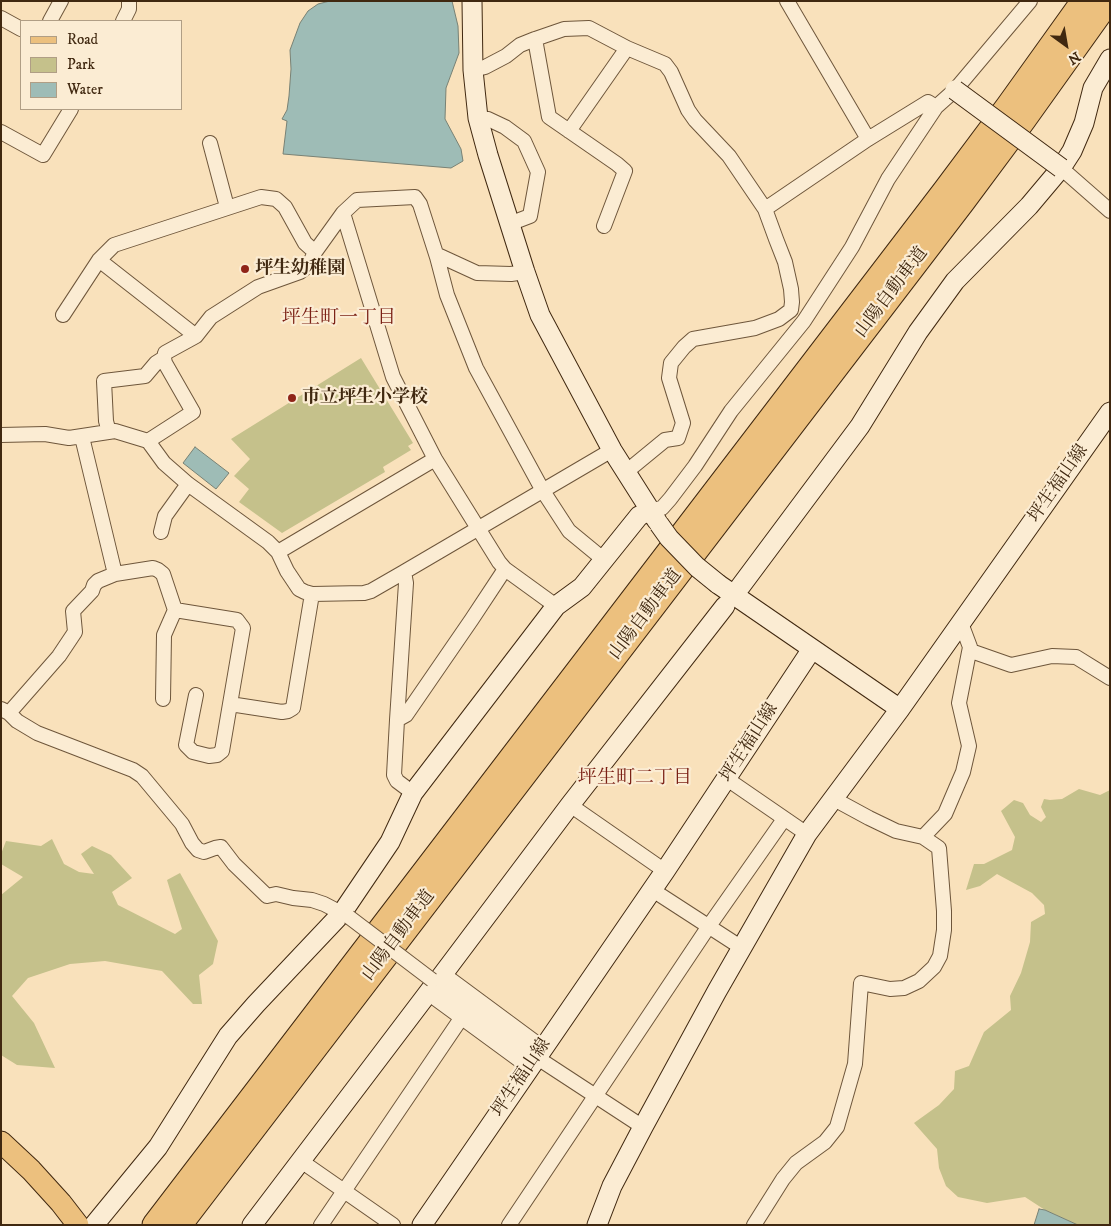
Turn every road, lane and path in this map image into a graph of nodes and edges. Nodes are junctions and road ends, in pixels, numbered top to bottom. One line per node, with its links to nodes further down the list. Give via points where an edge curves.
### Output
1 (61, 1): 9 (street)
2 (129, 1): 10 (street, via 130,10)
3 (472, 1): 15 (street)
4 (787, 1): 22 (street)
5 (1030, 1): 16 (street)
6 (1084, 1): 95 (highway, 山陽自動車道, via 946,190)
7 (1108, 1): 96 (highway, 山陽自動車道, via 956,210)
8 (1, 18): 11 (street)
9 (51, 20)
10 (124, 20)
11 (20, 28)
12 (535, 38): 13 (street, via 564,29 589,28); 15 (street, via 492,64); 20 (street, via 549,117)
13 (627, 48): 20 (street); 26 (street, via 665,64 688,110 729,156)
14 (1110, 59): 24 (street, via 1094,88 1072,151)
15 (473, 70): 19 (street)
16 (955, 90): 17 (street); 24 (street, bridge)
17 (936, 107): 22 (street, via 928,102); 37 (street, via 888,179 852,246)
18 (70, 110): 21 (street, via 43,155)
19 (478, 118): 29 (street); 29 (street, via 488,119 524,141 538,172 530,216)
20 (569, 131): 30 (street, via 625,171)
21 (1, 132)
22 (868, 139): 26 (street)
23 (210, 143): 25 (street)
24 (1061, 168): 27 (street); 58 (street, via 1029,206 955,281 918,332 860,426)
25 (227, 207): 31 (street, via 261,197 276,199 285,207 305,243); 33 (street, via 114,245)
26 (765, 209): 35 (street, via 785,262 791,289)
27 (1110, 210)
28 (343, 213): 31 (street); 32 (street, via 357,200 415,197); 46 (street, via 393,377)
29 (509, 224): 34 (street)
30 (604, 226)
31 (315, 252): 38 (street, via 309,266 258,287 211,317)
32 (437, 257): 34 (street, via 477,273); 49 (street, via 447,295 476,368)
33 (99, 260): 36 (street); 38 (street)
34 (525, 272): 45 (street, via 540,315)
35 (790, 310): 37 (street); 47 (street, via 779,319 755,328 693,339 684,347 671,363 669,378 683,423 678,438 665,440)
36 (63, 315)
37 (804, 321): 50 (street, via 731,411 695,466)
38 (196, 336): 39 (street, via 166,353)
39 (164, 358): 41 (street, via 145,376 104,381); 44 (street, via 193,412)
40 (1110, 412): 63 (street, 坪生福山線)
41 (109, 432): 43 (street); 44 (street)
42 (1, 435): 43 (street)
43 (82, 437): 57 (street)
44 (148, 441): 48 (street, via 164,463)
45 (612, 450): 47 (street); 49 (street)
46 (435, 459): 51 (street); 53 (street)
47 (626, 472): 50 (street)
48 (188, 484): 52 (street, via 165,516); 53 (street)
49 (543, 491): 51 (street); 54 (street, via 569,531)
50 (655, 517): 54 (street, via 639,516); 65 (street, bridge, via 669,538 697,567)
51 (478, 530): 55 (street); 56 (street)
52 (161, 532)
53 (278, 552): 59 (street, via 299,589)
54 (603, 559): 60 (street, via 582,587)
55 (505, 569): 60 (street); 72 (street, via 406,715)
56 (404, 572): 59 (street, via 370,592); 72 (street, via 406,583)
57 (115, 574): 62 (street, via 158,570 163,574); 71 (street, via 98,581 73,611 75,632 59,656)
58 (740, 588)
59 (312, 594): 69 (street, via 293,708 282,712)
60 (556, 606): 74 (street)
61 (726, 606): 76 (street)
62 (175, 610): 68 (street, via 164,635); 69 (street, via 237,620 243,628)
63 (962, 623): 64 (street); 70 (street, 坪生福山線)
64 (970, 647): 66 (street, via 971,651 1011,665 1052,656 1076,657); 79 (street, via 959,703 969,746 945,814)
65 (812, 649): 70 (street); 73 (street, 坪生福山線)
66 (1110, 678)
67 (196, 695): 69 (street, via 186,744 193,752 209,756 222,751)
68 (163, 699)
69 (230, 704)
70 (900, 709): 75 (street, 坪生福山線)
71 (5, 711): 82 (street, via 37,733 142,776 176,816 198,850 204,852 221,847 267,896 276,894 312,900)
72 (397, 720): 74 (street, via 394,775 397,782)
73 (727, 779): 77 (street); 80 (street, 坪生福山線)
74 (413, 793): 82 (street, via 390,842)
75 (834, 799): 78 (street, 坪生福山線); 79 (street, via 896,831)
76 (570, 805): 80 (street); 85 (street)
77 (784, 819): 78 (street); 83 (street)
78 (808, 834): 84 (street, 坪生福山線)
79 (924, 837): 103 (street, via 939,848 944,911 940,956 919,981 904,988 861,983 856,1064 837,1127 825,1142 796,1163 782,1179)
80 (665, 870): 81 (street, 坪生福山線)
81 (652, 889): 83 (street); 87 (street, 坪生福山線)
82 (346, 915): 85 (street, bridge); 94 (street, via 228,1036 158,1147)
83 (709, 926): 84 (street); 88 (street)
84 (742, 948): 89 (street, 坪生福山線)
85 (435, 983): 86 (street); 87 (street); 91 (street)
86 (462, 1017): 87 (street); 92 (street)
87 (536, 1057): 88 (street); 100 (street, 坪生福山線)
88 (595, 1096): 89 (street); 101 (street)
89 (643, 1127): 102 (street, 坪生福山線, via 612,1186)
90 (1, 1142): 93 (main road, via 31,1170)
91 (301, 1161): 92 (street); 97 (street)
92 (344, 1191): 98 (street); 99 (street)
93 (78, 1225)
94 (94, 1225)
95 (155, 1225)
96 (179, 1225)
97 (252, 1225)
98 (321, 1225)
99 (393, 1225)
100 (422, 1225)
101 (509, 1225)
102 (597, 1225)
103 (754, 1225)

